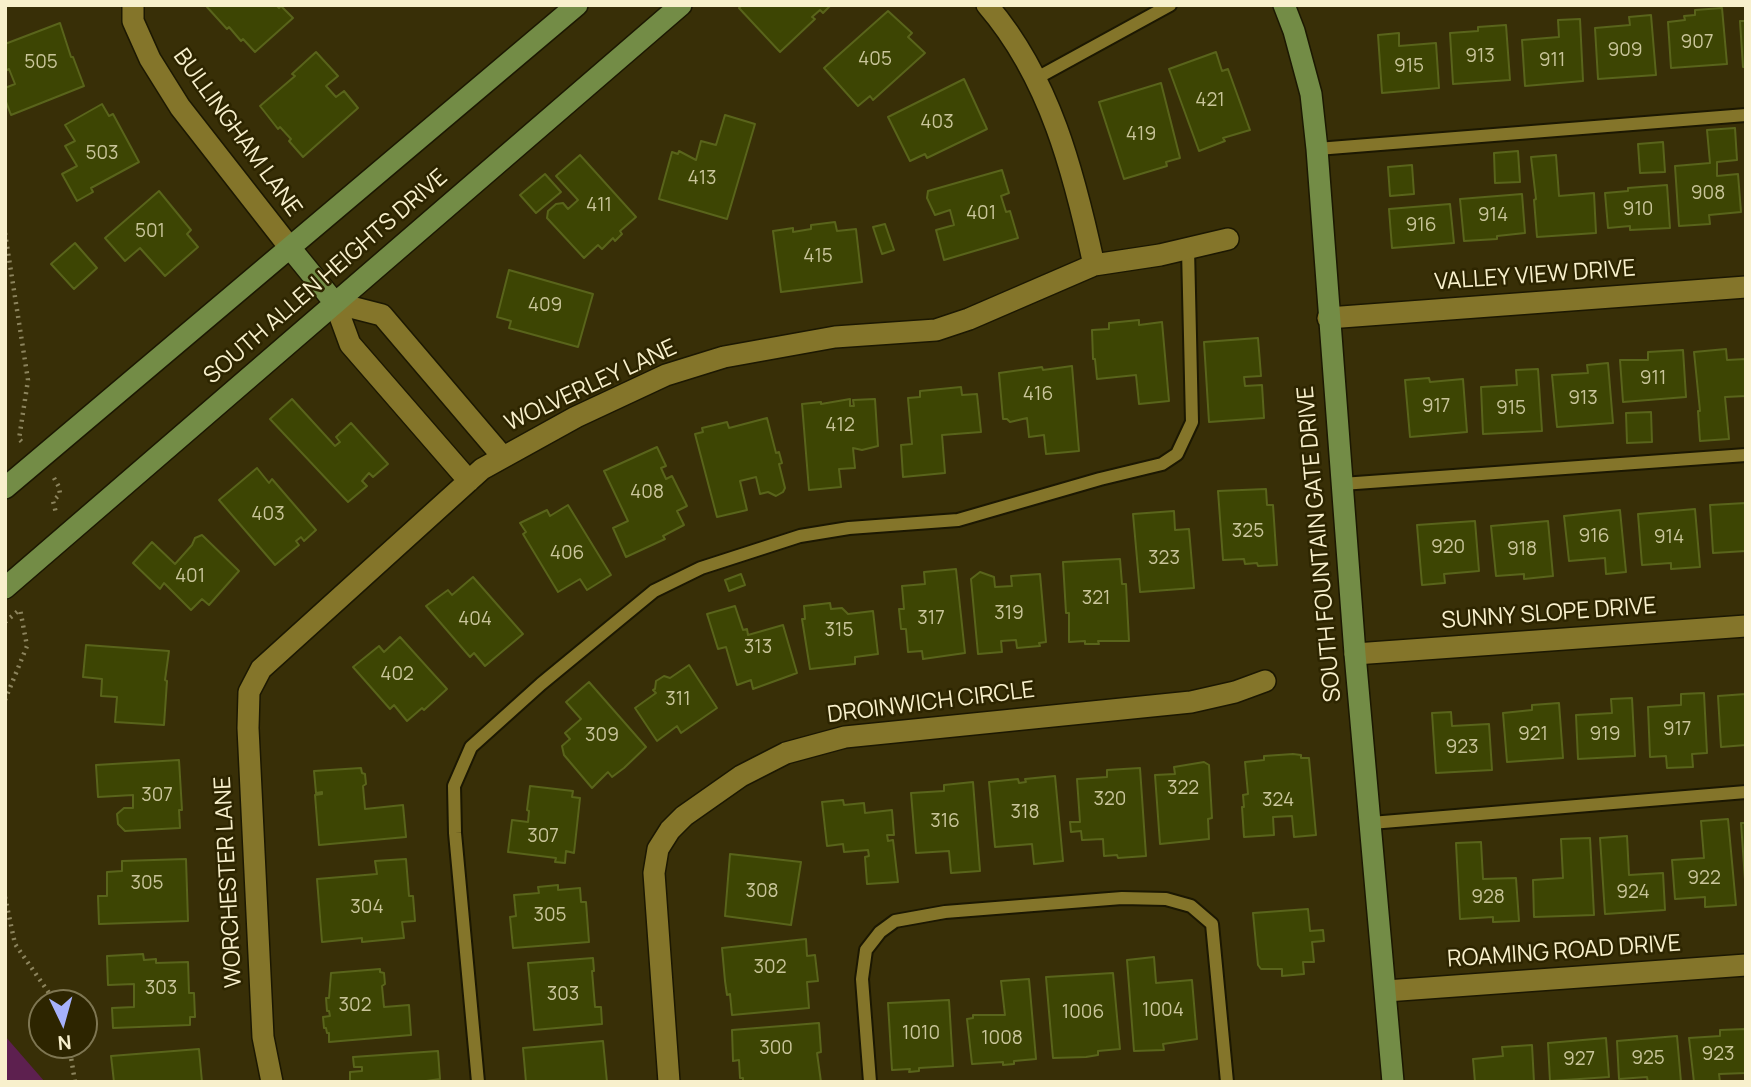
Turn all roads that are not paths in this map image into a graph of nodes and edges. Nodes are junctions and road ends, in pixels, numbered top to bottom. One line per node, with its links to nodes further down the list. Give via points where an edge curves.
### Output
1 (133, 5): 12 (street, BULLINGHAM LANE, via 133,21 150,59 180,107)
2 (577, 5): 12 (main road, SOUTH ALLEN HEIGHTS DRIVE)
3 (681, 5): 15 (main road, SOUTH ALLEN HEIGHTS DRIVE)
4 (987, 5): 7 (street)
5 (1170, 5): 7 (lane)
6 (1284, 5): 9 (main road, SOUTH FOUNTAIN GATE DRIVE, via 1311,94)
7 (1035, 79): 13 (street, via 1050,107 1079,194)
8 (1746, 115): 9 (lane)
9 (1317, 149): 16 (main road, SOUTH FOUNTAIN GATE DRIVE)
10 (1228, 239): 11 (street, WOLVERLEY LANE)
11 (1188, 248): 13 (street, WOLVERLEY LANE); 32 (lane, via 1192,422 1177,454 1162,464 958,520 800,536 701,568 654,591 471,747 454,786)
12 (291, 249): 15 (main road); 21 (main road, SOUTH ALLEN HEIGHTS DRIVE)
13 (1094, 265): 18 (street, WOLVERLEY LANE, via 936,330 835,337 724,357 666,375)
14 (1746, 287): 16 (street, VALLEY VIEW DRIVE)
15 (335, 303): 18 (street, via 382,315); 19 (street, via 350,344); 22 (main road, SOUTH ALLEN HEIGHTS DRIVE)
16 (1328, 318): 20 (main road, SOUTH FOUNTAIN GATE DRIVE)
17 (1746, 455): 20 (lane)
18 (503, 457): 19 (street, WOLVERLEY LANE)
19 (469, 481): 25 (street, WOLVERLEY LANE, via 261,669)
20 (1342, 484): 24 (main road, SOUTH FOUNTAIN GATE DRIVE)
21 (5, 488)
22 (5, 588)
23 (1746, 626): 24 (street, SUNNY SLOPE DRIVE)
24 (1355, 654): 28 (main road, SOUTH FOUNTAIN GATE DRIVE)
25 (255, 680): 31 (street, WORCHESTER LANE, via 249,692 248,741 263,1037)
26 (1265, 681): 33 (street, DROINWICH CIRCLE, via 1191,702 845,737 786,753 741,776 684,816 658,849 654,873)
27 (1746, 792): 28 (lane)
28 (1371, 822): 30 (main road, SOUTH FOUNTAIN GATE DRIVE)
29 (1746, 965): 30 (street, ROAMING ROAD DRIVE)
30 (1386, 991): 36 (main road, SOUTH FOUNTAIN GATE DRIVE)
31 (272, 1082)
32 (478, 1082)
33 (669, 1082)
34 (870, 1082): 35 (lane, via 862,979 866,950 895,921 945,912 1122,898 1166,899 1191,906 1212,924)
35 (1227, 1082)
36 (1393, 1082)

